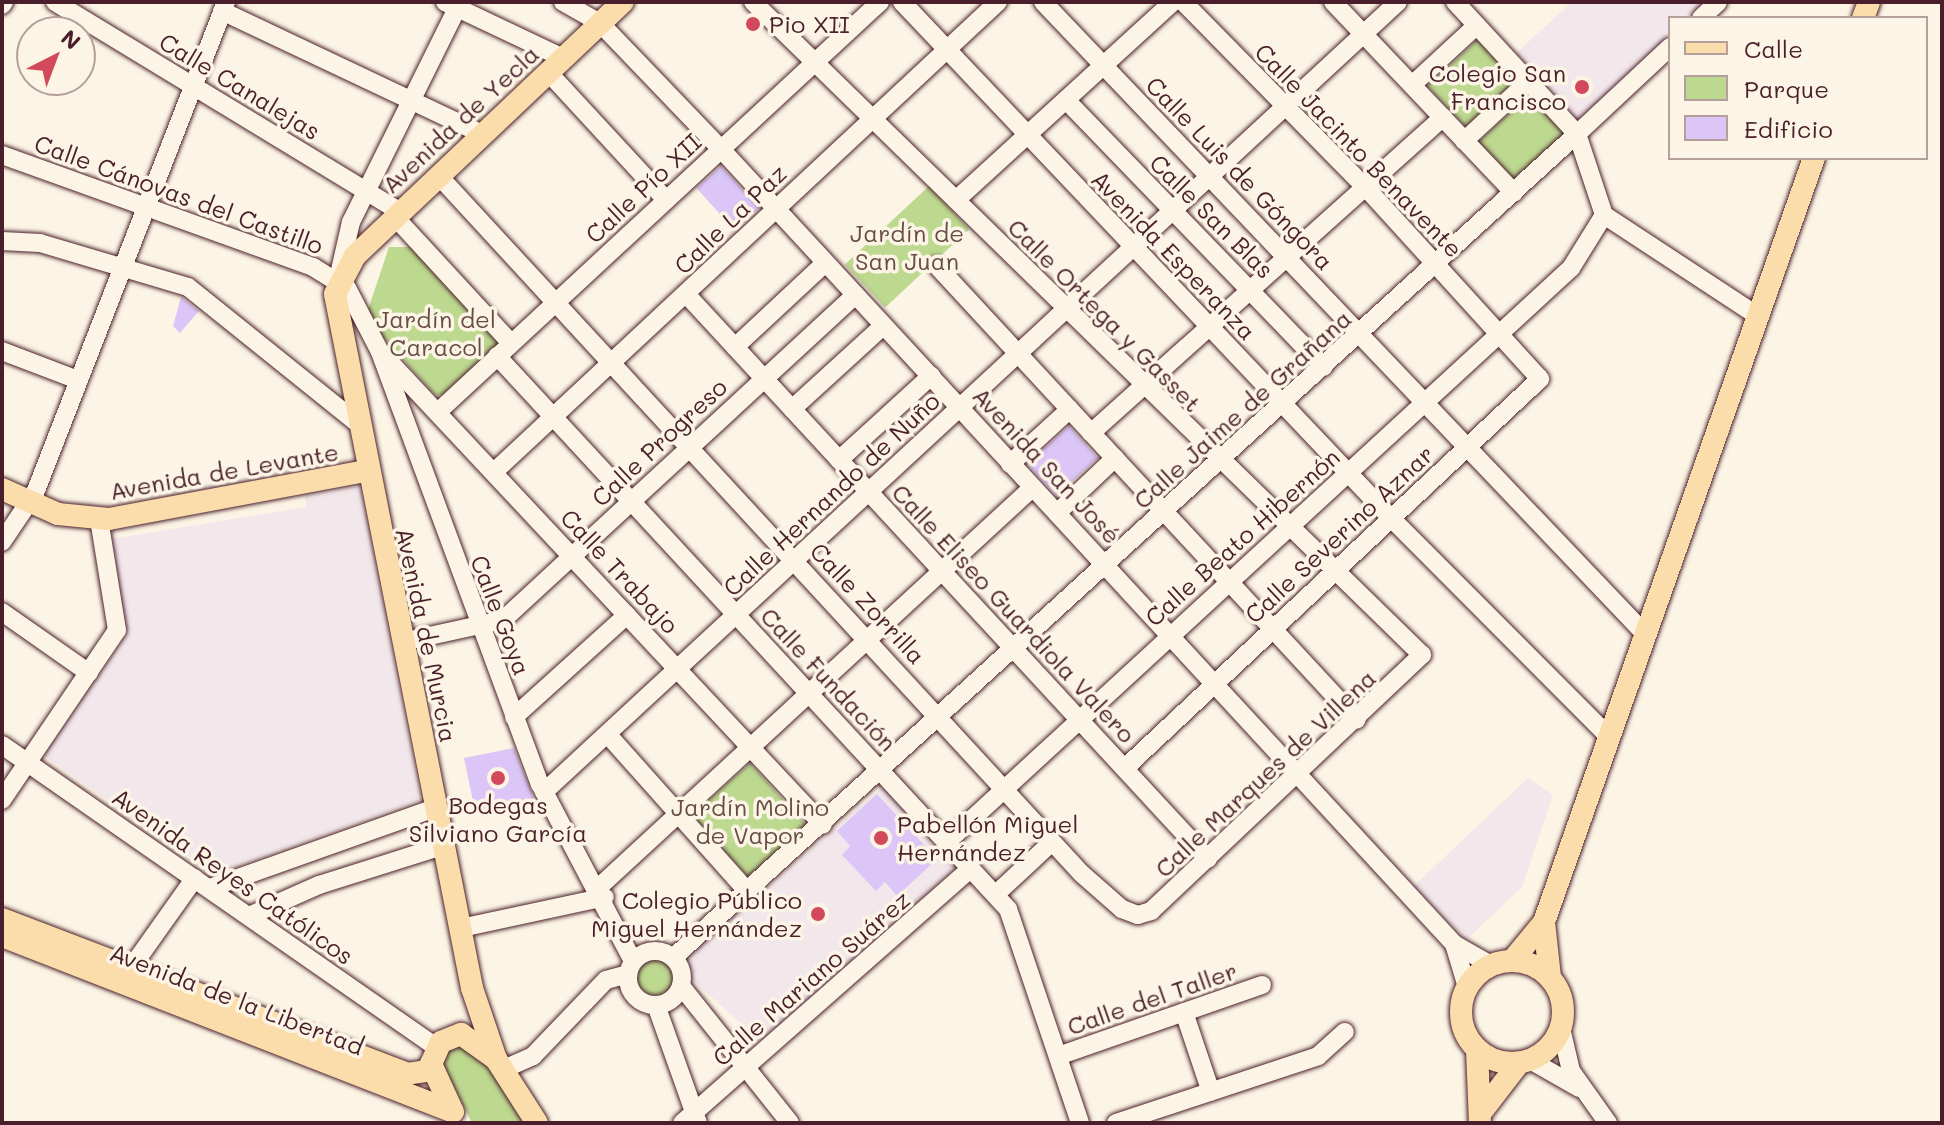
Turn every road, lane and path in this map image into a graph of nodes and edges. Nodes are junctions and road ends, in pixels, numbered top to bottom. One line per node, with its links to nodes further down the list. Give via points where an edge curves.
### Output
1 (55, 2): 28 (street, Calle Canalejas)
2 (563, 2): 18 (street, Avenida San José)
3 (623, 2): 18 (main road, Avenida de Yecla)
4 (753, 2): 23 (street, Calle Ortega y Gasset)
5 (880, 2): 23 (street, Calle Pío XII)
6 (902, 2): 21 (street, Avenida Esperanza)
7 (998, 2): 21 (street, Calle La Paz)
8 (1043, 2): 25 (street, Calle Luis de Góngora)
9 (1173, 2): 25 (street)
10 (1183, 2): 31 (street, Calle Jacinto Benavente)
11 (1333, 2): 20 (street)
12 (1398, 2): 20 (street, Calle Hernando de Nuño)
13 (1455, 2): 19 (street)
14 (1718, 2): 17 (street)
15 (454, 4): 24 (street); 29 (street)
16 (224, 7): 28 (street); 29 (street)
17 (1703, 16)
18 (600, 23): 24 (main road, Avenida de Yecla); 38 (street, Avenida San José)
19 (1477, 25): 26 (street); 27 (street)
20 (1363, 34): 27 (street); 31 (street, Calle Hernando de Nuño)
21 (948, 48): 33 (street, Calle La Paz); 35 (street, Avenida Esperanza)
22 (1668, 49): 36 (street, Calle Jaime de Grañana)
23 (814, 64): 33 (street, Calle Ortega y Gasset); 38 (street, Calle Pío XII)
24 (555, 65): 34 (main road, Avenida de Yecla); 46 (street)
25 (1103, 66): 30 (street); 42 (street, Calle Luis de Góngora)
26 (1530, 80): 36 (street); 37 (street)
27 (1412, 85): 32 (street)
28 (193, 86): 44 (street, Calle Canalejas); 48 (street)
29 (412, 99): 34 (street); 44 (street)
30 (1066, 100): 35 (street); 50 (street, Calle San Blas)
31 (1283, 109): 42 (street, Calle Hernando de Nuño); 43 (street, Calle Jacinto Benavente)
32 (1443, 117): 37 (street); 43 (street)
33 (873, 118): 47 (street, Calle Ortega y Gasset); 49 (street, Calle La Paz)
34 (492, 131): 41 (main road, Avenida de Yecla)
35 (1028, 134): 47 (street); 54 (street, Avenida Esperanza)
36 (1577, 134): 45 (street, Calle Jaime de Grañana); 52 (street)
37 (1464, 141): 45 (street)
38 (721, 149): 46 (street, Calle Pío XII); 49 (street, Avenida San José)
39 (2, 155): 48 (street, Calle Cánovas del Castillo)
40 (1813, 160): 66 (main road)
41 (438, 175): 51 (main road, Avenida de Yecla); 64 (street, Calle Zorrilla)
42 (1209, 178): 50 (street, Calle Hernando de Nuño); 55 (street, Calle Luis de Góngora)
43 (1365, 187): 55 (street); 57 (street, Calle Jacinto Benavente)
44 (366, 190): 51 (street, Calle Canalejas); 60 (street, via 342,244)
45 (1514, 193): 57 (street, Calle Jaime de Grañana)
46 (666, 200): 64 (street, Calle Pío XII)
47 (956, 200): 65 (street, Calle Ortega y Gasset)
48 (146, 208): 59 (street); 60 (street, Calle Cánovas del Castillo)
49 (777, 208): 56 (street, Avenida San José); 62 (street, Calle La Paz)
50 (1172, 212): 54 (street, Calle Hernando de Nuño); 61 (street, Calle San Blas)
51 (397, 215): 60 (main road, Avenida de Yecla); 71 (street, Calle Canalejas)
52 (1604, 215): 66 (street); 69 (street, Calle Beato Hibernón, via 1571,268)
53 (3, 242): 59 (street, via 40,243)
54 (1132, 249): 65 (street, Calle Hernando de Nuño); 68 (street, Avenida Esperanza)
55 (1287, 256): 61 (street); 70 (street, Calle Luis de Góngora)
56 (825, 263): 63 (street, Avenida San José); 72 (street)
57 (1437, 263): 69 (street, Calle Jacinto Benavente); 70 (street, Calle Jaime de Grañana)
58 (937, 266): 75 (street)
59 (122, 269): 81 (street); 90 (street, via 188,287)
60 (338, 279): 74 (street, Calle Goya, via 358,303); 90 (main road, Avenida de Murcia, via 335,315)
61 (1251, 289): 68 (street); 78 (street, Calle San Blas)
62 (686, 294): 72 (street, Calle Eliseo Guardiola Valero); 77 (street, Calle La Paz)
63 (855, 295): 67 (street, Avenida San José); 80 (street, Calle Progreso)
64 (555, 301): 71 (street, Calle Pío XII); 77 (street, Calle Zorrilla)
65 (1066, 311): 75 (street, Calle Hernando de Nuño); 82 (street, Calle Ortega y Gasset)
66 (1758, 316): 124 (main road)
67 (883, 326): 79 (street, Avenida San José); 86 (street)
68 (1209, 327): 82 (street); 84 (street, Avenida Esperanza)
69 (1500, 332): 83 (street, Calle Beato Hibernón); 93 (street, Calle Severino Aznar, via 1540,379)
70 (1361, 333): 78 (street, Calle Jaime de Grañana); 83 (street, Calle Luis de Góngora)
71 (511, 343): 76 (street, Calle Pío XII)
72 (735, 347): 80 (street, Calle Eliseo Guardiola Valero)
73 (2, 351): 81 (street)
74 (380, 352): 88 (street, Calle Trabajo); 121 (street, Calle Goya)
75 (1019, 354): 85 (street, Calle Hernando de Nuño); 87 (street)
76 (497, 356): 88 (street, Calle Pío XII); 89 (street, Calle Fundación)
77 (612, 362): 89 (street, Calle La Paz); 92 (street, Calle Zorrilla)
78 (1324, 367): 84 (street, Calle Jaime de Grañana)
79 (931, 376): 85 (street, Avenida San José); 95 (street)
80 (762, 378): 86 (street, Calle Eliseo Guardiola Valero); 92 (street, Calle Progreso)
81 (78, 380): 105 (street)
82 (1143, 386): 91 (street); 96 (street, Calle Ortega y Gasset)
83 (1424, 401): 93 (street, Calle Luis de Góngora); 100 (street, Calle Beato Hibernón)
84 (1283, 403): 96 (street, Calle Jaime de Grañana); 100 (street, Avenida Esperanza)
85 (959, 407): 97 (street, Avenida San José); 103 (street, Calle Hernando de Nuño)
86 (792, 409): 95 (street, Calle Eliseo Guardiola Valero)
87 (1070, 409): 91 (street); 97 (street)
88 (440, 410): 99 (street, Calle Trabajo)
89 (553, 417): 99 (street, Calle La Paz); 104 (street, Calle Fundación)
90 (356, 422): 98 (main road, Avenida de Murcia)
91 (1091, 433): 94 (street)
92 (690, 447): 104 (street, Calle Progreso); 113 (street, Calle Zorrilla)
93 (1467, 448): 108 (street, Calle Severino Aznar); 124 (street, Calle Luis de Góngora)
94 (1115, 458): 106 (street); 107 (street)
95 (839, 460): 103 (street, Calle Eliseo Guardiola Valero)
96 (1220, 462): 106 (street, Calle Jaime de Grañana); 110 (street, Calle Ortega y Gasset)
97 (1010, 464): 101 (street, Avenida San José)
98 (366, 471): 109 (main road, Avenida de Levante); 126 (main road, Avenida de Murcia)
99 (495, 471): 112 (street, Calle Trabajo)
100 (1348, 472): 108 (street, Avenida Esperanza); 110 (street, Calle Beato Hibernón)
101 (1032, 488): 107 (street, Avenida San José); 115 (street)
102 (2, 489): 105 (main road, Avenida de Levante)
103 (868, 491): 113 (street, Calle Hernando de Nuño); 115 (street, Calle Eliseo Guardiola Valero)
104 (632, 501): 112 (street, Calle Progreso); 120 (street, Calle Fundación)
105 (29, 504): 109 (main road, Avenida de Levante); 111 (street)
106 (1165, 512): 114 (street, Calle Jaime de Grañana); 117 (street)
107 (1057, 513): 114 (street, Avenida San José)
108 (1391, 518): 116 (street, Calle Severino Aznar); 138 (street, Avenida Esperanza)
109 (99, 519): 130 (street, via 117,630)
110 (1289, 526): 116 (street, Calle Ortega y Gasset); 117 (street, Calle Beato Hibernón)
111 (2, 542)
112 (573, 556): 119 (street, Calle Trabajo); 121 (street, Calle Progreso, via 503,620)
113 (795, 560): 120 (street, Calle Hernando de Nuño); 125 (street, Calle Zorrilla)
114 (1107, 565): 123 (street, Avenida San José); 127 (street, Calle Jaime de Grañana)
115 (942, 571): 125 (street); 127 (street, Calle Eliseo Guardiola Valero)
116 (1334, 571): 122 (street, Calle Severino Aznar); 128 (street, Calle Ortega y Gasset)
117 (1230, 582): 122 (street); 123 (street, Calle Beato Hibernón)
118 (2, 612): 130 (street)
119 (627, 615): 129 (street, Calle Trabajo); 133 (street)
120 (736, 615): 129 (street, Calle Hernando de Nuño); 132 (street, Calle Fundación)
121 (478, 625): 126 (street, Calle Progreso); 133 (street, Calle Goya)
122 (1272, 628): 131 (street, Calle Severino Aznar); 136 (street)
123 (1172, 633): 131 (street, Avenida San José); 135 (street, Calle Beato Hibernón)
124 (1646, 635): 138 (main road)
125 (868, 639): 132 (street); 134 (street, Calle Zorrilla)
126 (402, 642): 148 (main road, Avenida de Murcia)
127 (1014, 649): 134 (street, Calle Jaime de Grañana); 135 (street, Calle Eliseo Guardiola Valero)
128 (1422, 660): 136 (street, Calle Marques de Villena)
129 (678, 671): 137 (street, Calle Hernando de Nuño); 140 (street, Calle Trabajo)
130 (89, 673): 141 (street)
131 (1215, 682): 142 (street, Calle Severino Aznar); 144 (street, Avenida San José)
132 (810, 693): 140 (street); 143 (street, Calle Fundación)
133 (514, 717): 146 (street, Calle Goya)
134 (941, 717): 143 (street, Calle Jaime de Grañana); 145 (street, Calle Zorrilla)
135 (1079, 720): 142 (street, Calle Eliseo Guardiola Valero); 145 (street, Calle Beato Hibernón)
136 (1357, 720): 144 (street, Calle Marques de Villena)
137 (609, 736): 146 (street, Calle Hernando de Nuño); 149 (street)
138 (1609, 737): 163 (main road)
139 (2, 745): 141 (street, Avenida Reyes Católicos)
140 (750, 748): 149 (street); 150 (street, Calle Trabajo)
141 (27, 763): 147 (street); 156 (street, Avenida Reyes Católicos)
142 (1125, 768): 154 (street, Calle Eliseo Guardiola Valero)
143 (882, 771): 150 (street, Calle Jaime de Grañana); 151 (street, Calle Fundación)
144 (1299, 774): 154 (street, Calle Marques de Villena); 166 (street, Avenida San José)
145 (1004, 790): 151 (street, Calle Beato Hibernón); 152 (street, Calle Zorrilla)
146 (544, 792): 158 (street, Calle Goya)
147 (2, 800)
148 (437, 807): 153 (main road, Avenida de Murcia); 156 (street)
149 (678, 815): 157 (street); 158 (street)
150 (823, 825): 157 (street, Calle Jaime de Grañana)
151 (947, 842): 155 (street, Calle Fundación)
152 (1052, 842): 159 (street); 160 (street, Calle Zorrilla, via 1110,900)
153 (445, 845): 161 (street, via 319,885); 164 (main road, Avenida de Murcia)
154 (1208, 859): 160 (street, Calle Marques de Villena, via 1151,911)
155 (971, 868): 159 (street, Calle Fundación); 185 (street, Calle Mariano Suárez)
156 (202, 883): 161 (street, Avenida Reyes Católicos); 169 (street)
157 (747, 891): 167 (street, Calle Jaime de Grañana)
158 (602, 892): 164 (street); 170 (street, Calle Goya)
159 (996, 894): 182 (street, Calle Fundación, via 1008,909)
160 (1138, 915)
161 (249, 916): 180 (street, Avenida Reyes Católicos)
162 (2, 919): 169 (main road)
163 (1544, 922): 168 (main road); 171 (main road)
164 (461, 928): 175 (main road, Avenida de Murcia)
165 (2, 936): 190 (main road, Avenida de la Libertad)
166 (1454, 944): 168 (street, Avenida San José); 174 (street, Avenida San José)
167 (674, 957): 170 (street, via 652,950); 173 (street)
168 (1502, 963): 171 (main road); 174 (main road)
169 (131, 968): 186 (main road, via 407,1074)
170 (630, 968): 176 (street, via 636,998); 184 (street, via 606,980 533,1056)
171 (1550, 977): 178 (main road, via 1563,1010)
172 (1262, 985): 177 (street, Calle del Taller)
173 (681, 986): 176 (street); 185 (street)
174 (1467, 987): 181 (main road, via 1462,1020)
175 (473, 994): 180 (main road); 184 (main road, Avenida de Murcia)
176 (656, 1005): 192 (street)
177 (1184, 1012): 182 (street, Calle del Taller); 188 (street)
178 (1561, 1028): 183 (main road, via 1549,1048); 187 (street)
179 (1345, 1032): 188 (street, via 1318,1056)
180 (444, 1041): 184 (main road, via 472,1038); 186 (main road)
181 (1477, 1049): 183 (main road); 191 (main road)
182 (1058, 1056): 195 (street, Calle Fundación)
183 (1524, 1061): 187 (street); 191 (main road)
184 (500, 1064): 193 (main road)
185 (748, 1065): 192 (street, Calle Mariano Suárez); 194 (street)
186 (432, 1070): 190 (main road)
187 (1582, 1090): 197 (street)
188 (1211, 1092): 189 (street)
189 (1164, 1116): 196 (street)
190 (457, 1117)
191 (1480, 1117)
192 (691, 1120)
193 (537, 1121)
194 (790, 1123)
195 (1080, 1123)
196 (1116, 1123)
197 (1608, 1123)

